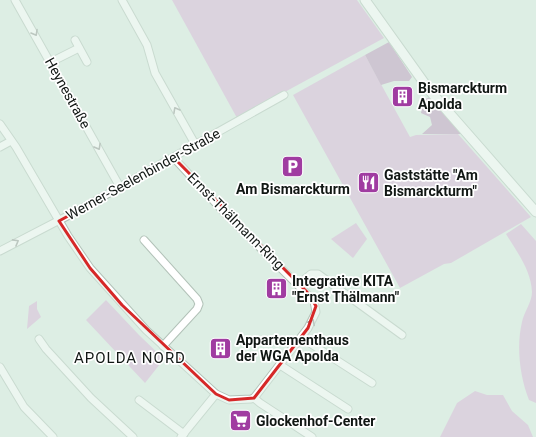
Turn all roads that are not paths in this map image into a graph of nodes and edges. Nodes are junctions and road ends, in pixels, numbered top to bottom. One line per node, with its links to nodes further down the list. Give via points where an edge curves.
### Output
1 (15, 0): 6 (street, Heynestraße, one-way to 6)
2 (122, 0): 11 (street, one-way to 2, via 155,73 147,45)
3 (365, 0): 15 (main road, via 430,91)
4 (75, 40): 5 (street)
5 (80, 48): 6 (street); 7 (street)
6 (51, 62): 14 (street, Heynestraße, one-way to 14)
7 (87, 62)
8 (284, 95): 11 (street, Werner-Seelenbinder-Straße)
9 (0, 124): 10 (street)
10 (12, 141): 12 (street); 16 (street)
11 (195, 144): 13 (street, Werner-Seelenbinder-Straße)
12 (0, 147)
13 (174, 158): 14 (street, Werner-Seelenbinder-Straße); 19 (street, Ernst-Thälmann-Ring, via 222,210)
14 (120, 187): 16 (street, Werner-Seelenbinder-Straße)
15 (536, 212)
16 (59, 220): 18 (street, Werner-Seelenbinder-Straße, one-way to 16); 23 (street, via 90,268)
17 (144, 240): 23 (street, via 199,304)
18 (0, 251)
19 (299, 284): 20 (street, via 311,274 318,274); 22 (street, Ernst-Thälmann-Ring, one-way to 19, via 316,312 314,301)
20 (402, 334)
21 (39, 338): 33 (street, via 91,398)
22 (302, 338): 24 (street, Ernst-Thälmann-Ring); 26 (street)
23 (163, 346): 27 (street)
24 (280, 365): 28 (street, Ernst-Thälmann-Ring); 30 (street)
25 (1, 370): 32 (street, via 24,407)
26 (372, 383)
27 (216, 394): 28 (street, via 229,400); 31 (street)
28 (254, 398): 34 (street)
29 (139, 400): 31 (street)
30 (348, 409)
31 (182, 436)
32 (53, 437)
33 (133, 437)
34 (312, 437)

